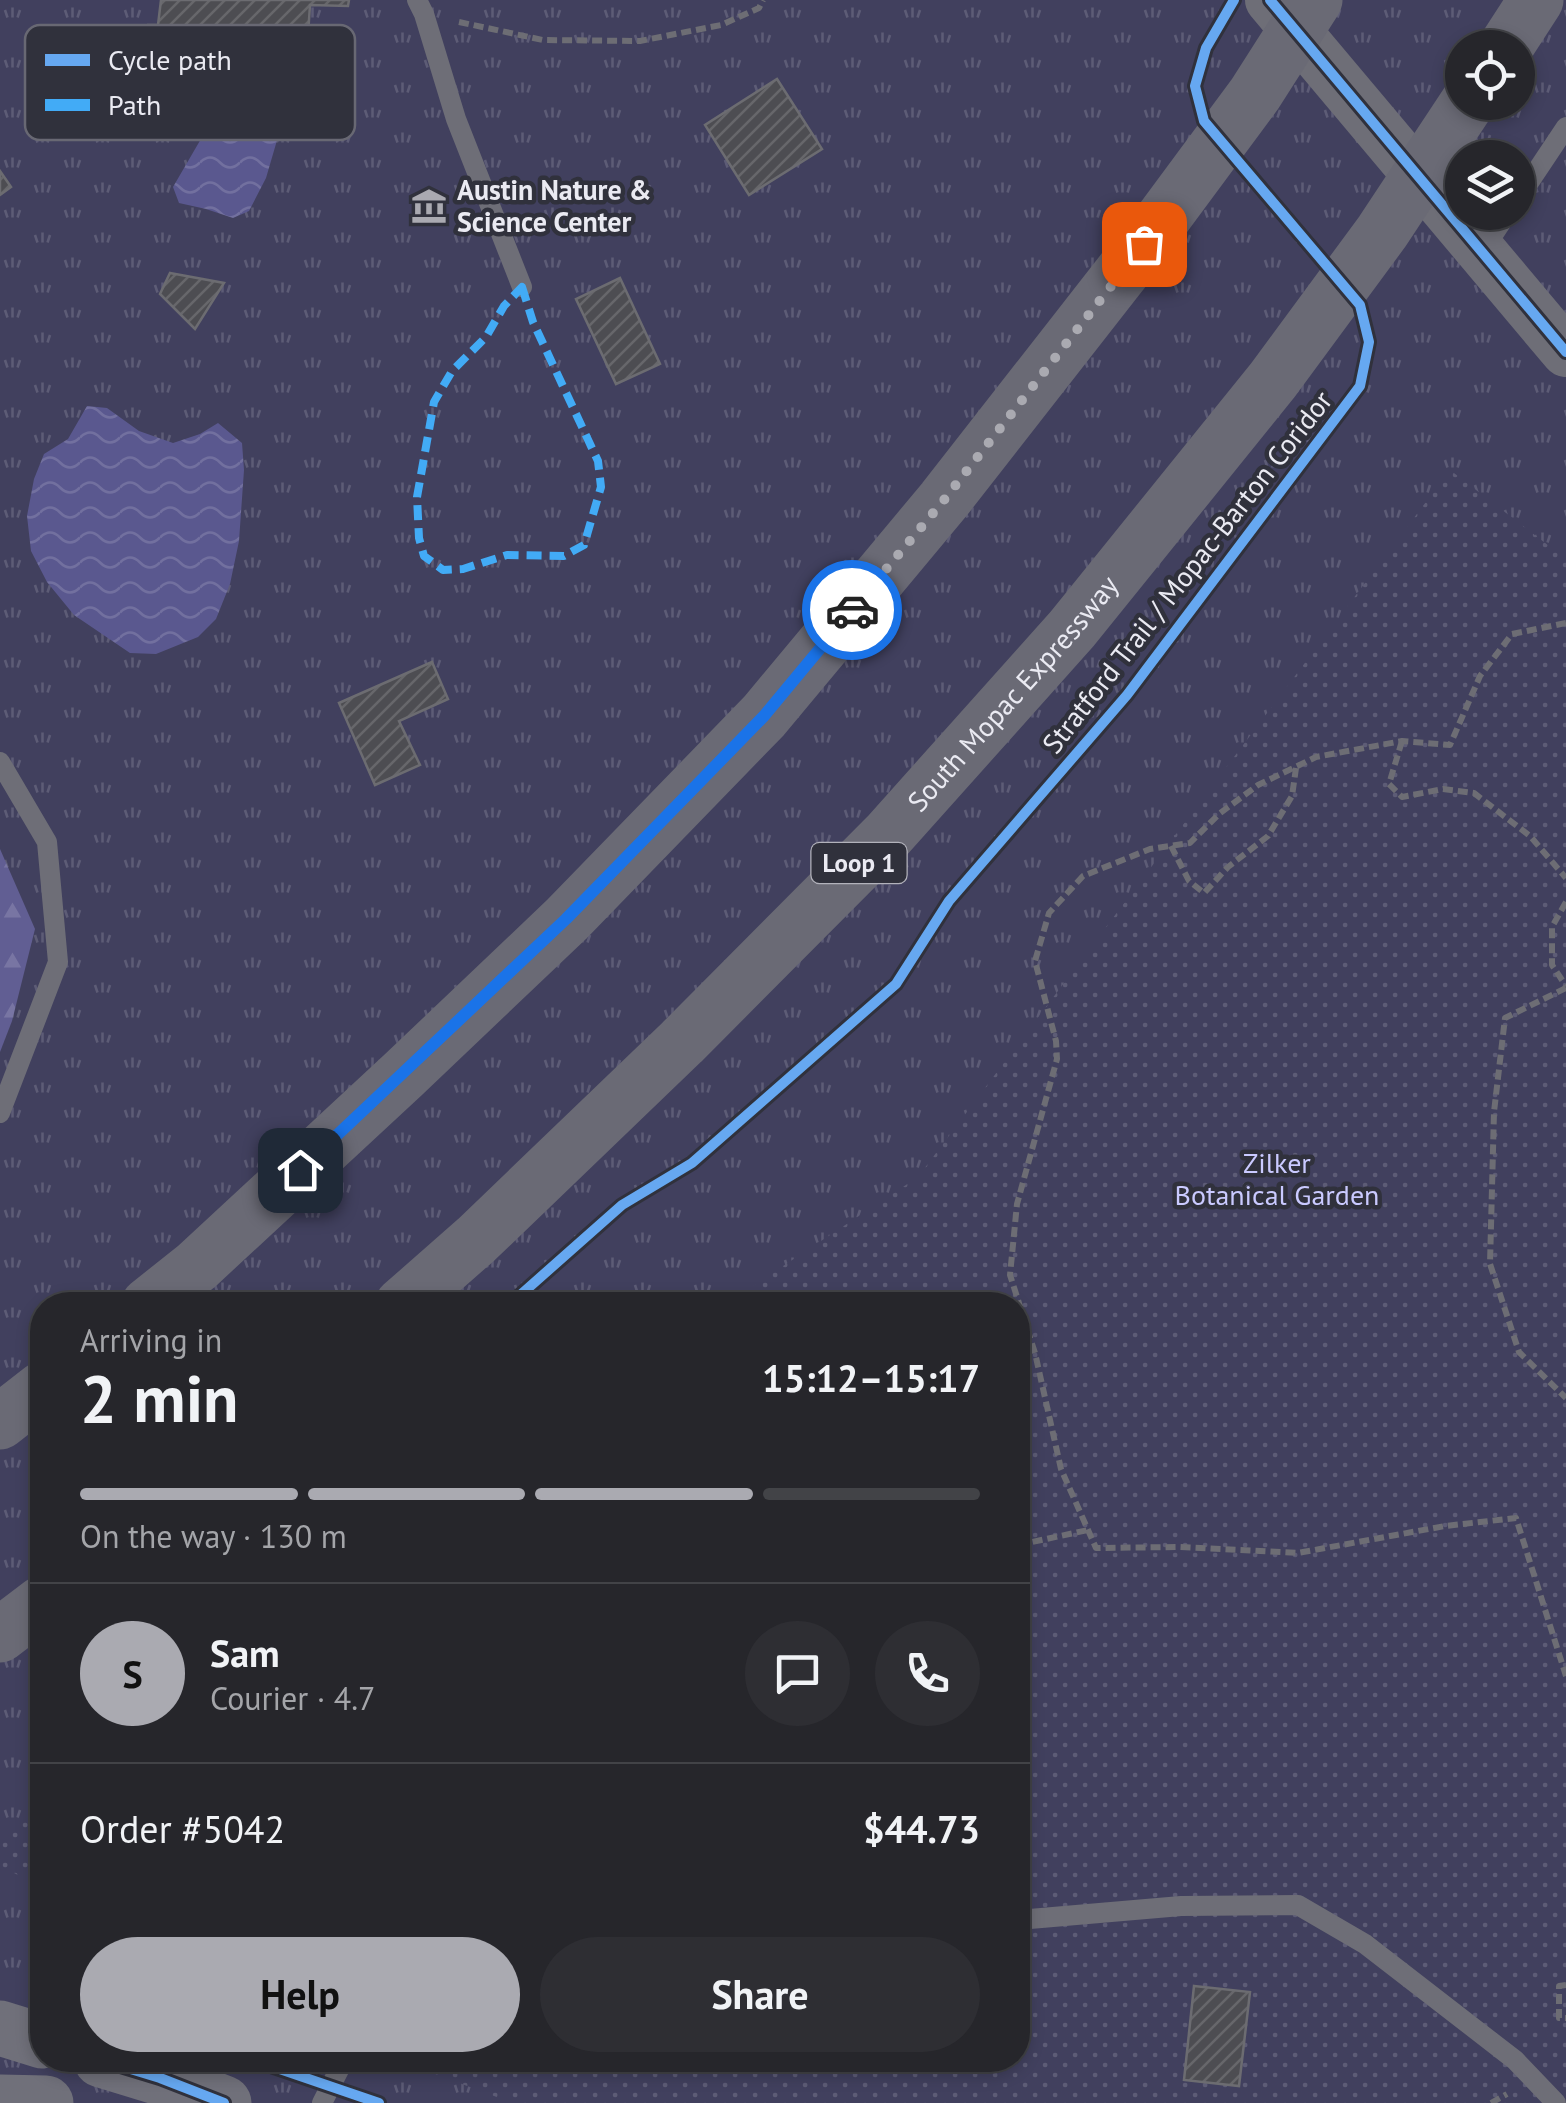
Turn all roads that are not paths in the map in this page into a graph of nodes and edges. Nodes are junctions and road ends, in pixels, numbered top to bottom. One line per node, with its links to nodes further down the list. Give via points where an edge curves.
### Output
1 (1270, 0): 9 (street)
2 (1314, 0): 14 (highway, via 1255,94 1144,244 764,716 431,1049)
3 (1536, 0): 5 (highway)
4 (420, 7): 10 (lane)
5 (1516, 30)
6 (1456, 120): 15 (highway, South Mopac Expressway / Loop 1, via 1272,380 1072,629 887,836 682,1042)
7 (1566, 127): 8 (lane)
8 (1535, 174)
9 (1495, 232): 11 (street)
10 (522, 287)
11 (1566, 352)
12 (0, 762): 13 (lane, via 47,842 58,962)
13 (0, 1113)
14 (164, 1292)
15 (417, 1292)
16 (30, 1612): 17 (highway)
17 (0, 1635)
18 (1030, 1919): 27 (lane, via 1181,1906 1298,1905 1365,1944 1515,2060)
19 (0, 2028): 20 (main road)
20 (30, 2038)
21 (141, 2072): 25 (main road)
22 (338, 2072): 26 (lane)
23 (0, 2102): 24 (main road)
24 (46, 2103)
25 (224, 2103)
26 (322, 2103)
27 (1556, 2103)

